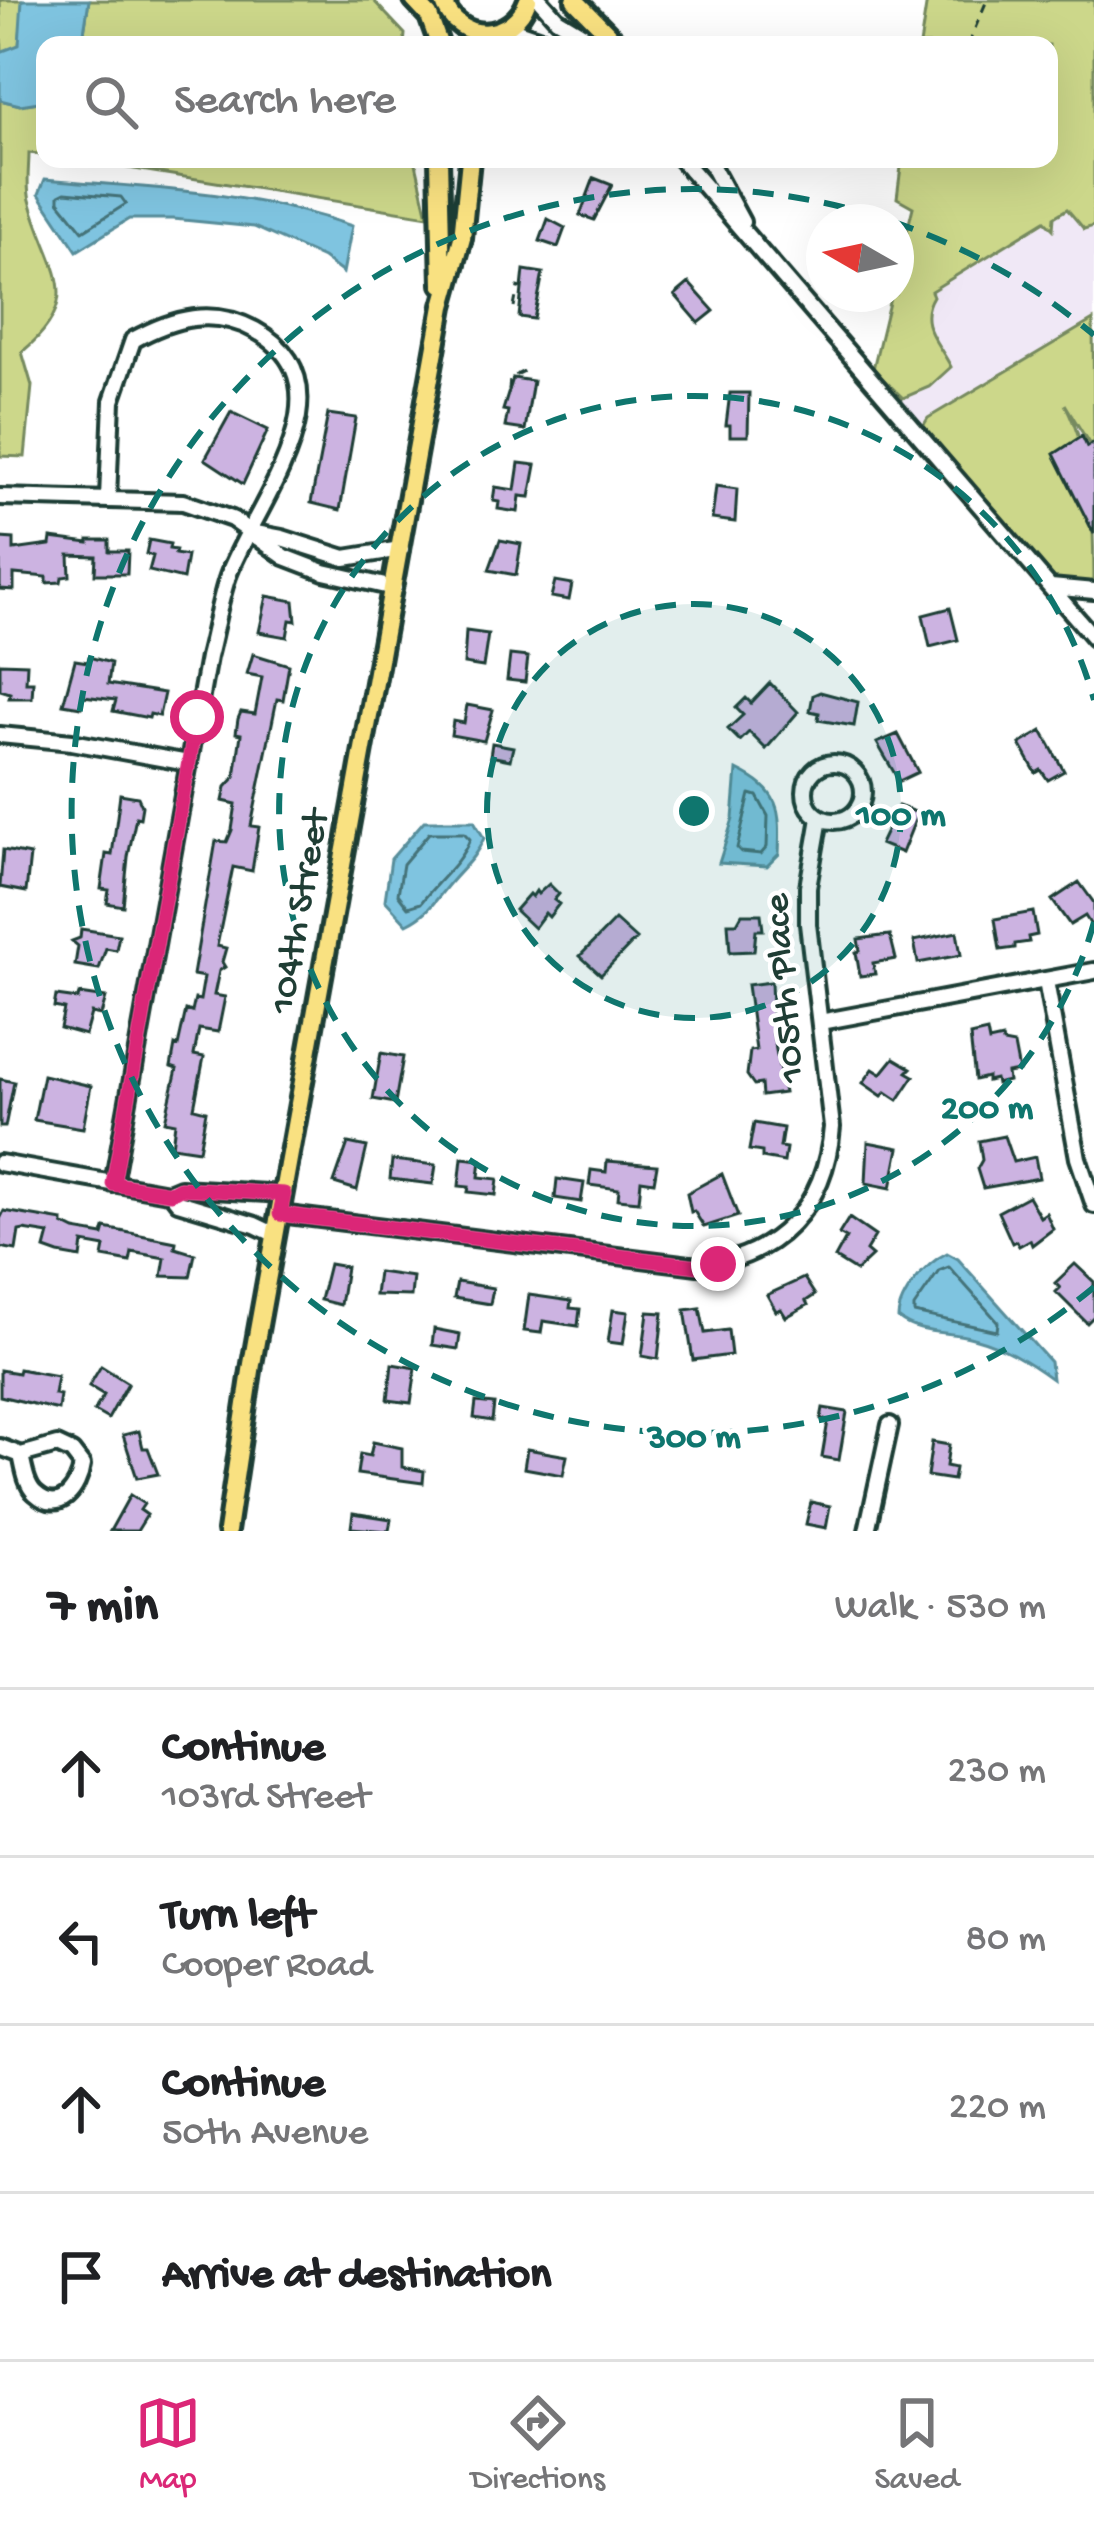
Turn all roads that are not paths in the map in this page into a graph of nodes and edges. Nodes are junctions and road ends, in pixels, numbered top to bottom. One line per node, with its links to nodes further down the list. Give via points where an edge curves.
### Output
1 (414, 0): 7 (main road)
2 (442, 0): 6 (main road, via 468,31); 8 (main road)
3 (528, 0): 6 (main road)
4 (540, 0): 9 (street)
5 (575, 0): 10 (main road)
6 (500, 35)
7 (436, 36)
8 (439, 36)
9 (585, 36)
10 (610, 36)
11 (440, 168): 16 (main road, 104th Street)
12 (469, 168): 16 (main road, 104th Street, via 462,238)
13 (689, 168): 15 (street)
14 (713, 168): 15 (street)
15 (753, 242): 21 (street)
16 (443, 306): 20 (main road, 104th Street)
17 (0, 497): 18 (street)
18 (108, 498): 19 (street, via 184,502); 19 (street, via 112,401 133,340 193,316 236,320 289,361 298,391 298,428)
19 (250, 532): 20 (street, via 345,558); 22 (street, via 304,565); 26 (street, via 229,574)
20 (401, 549): 22 (main road, 104th Street)
21 (1051, 587): 23 (street); 24 (street)
22 (394, 588): 34 (main road, 104th Street)
23 (1094, 591)
24 (1094, 638)
25 (0, 735): 26 (street)
26 (188, 764): 32 (street)
27 (820, 818): 27 (street, 105th Place, via 807,804 806,784 826,764 845,766 859,778 860,805 838,821); 30 (street, 105th Place, via 808,924)
28 (1094, 971): 29 (street)
29 (1046, 981): 30 (street); 35 (street)
30 (820, 1022): 36 (street, 105th Place, via 830,1153 799,1221 759,1250 698,1266)
31 (0, 1162): 32 (street)
32 (113, 1184): 33 (street)
33 (171, 1193): 34 (street); 37 (street)
34 (284, 1194): 36 (main road, 104th Street)
35 (1094, 1204)
36 (280, 1214): 37 (main road, 104th Street)
37 (276, 1235): 41 (main road, 104th Street)
38 (890, 1425): 42 (street)
39 (0, 1447): 40 (street)
40 (20, 1456): 40 (street, via 37,1496 69,1497 80,1483 82,1465 57,1445)
41 (226, 1531)
42 (867, 1531)

